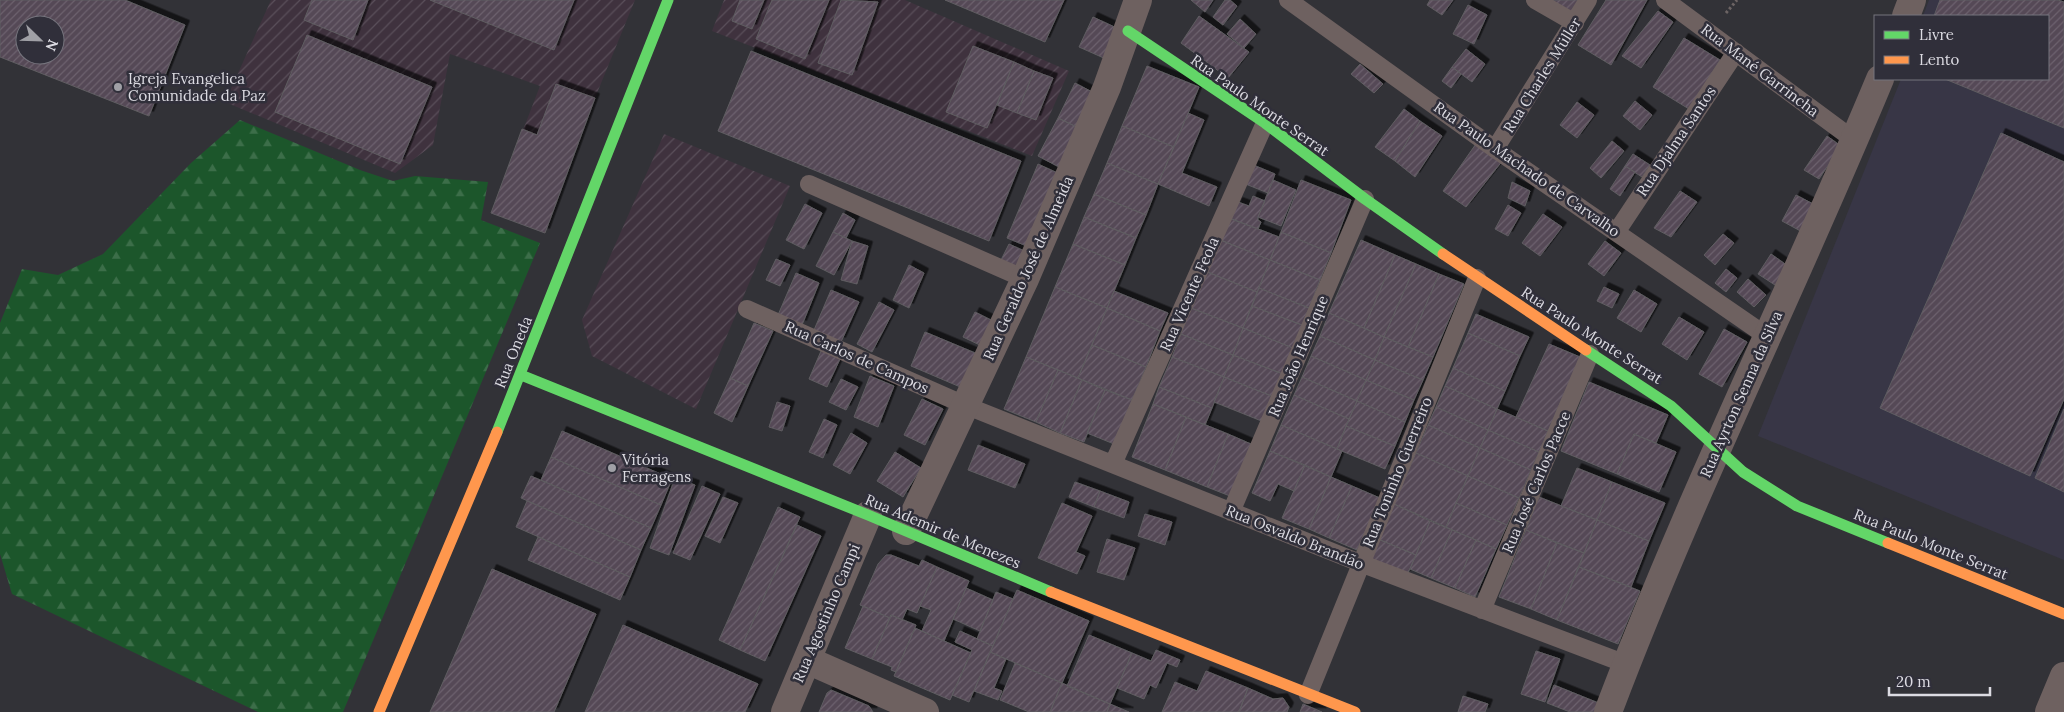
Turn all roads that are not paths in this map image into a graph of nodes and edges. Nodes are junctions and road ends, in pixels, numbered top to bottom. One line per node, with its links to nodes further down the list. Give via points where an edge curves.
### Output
1 (668, 0): 24 (street, Rua Oneda)
2 (1138, 0): 10 (street, Rua Geraldo José de Almeida)
3 (1288, 0): 15 (lane, Rua Paulo Machado de Carvalho)
4 (1535, 0): 9 (lane)
5 (1588, 0): 9 (lane, Rua Charles Müller)
6 (1664, 0): 11 (lane, Rua Mané Garrincha)
7 (1912, 0): 8 (street)
8 (1906, 15)
9 (1575, 23): 15 (lane, Rua Charles Müller)
10 (1128, 31): 13 (street, Rua Paulo Monte Serrat); 20 (street, Rua Geraldo José de Almeida)
11 (1736, 52): 14 (lane, Rua Mané Garrincha); 18 (lane, Rua Djalma Santos)
12 (1880, 80): 14 (street, Rua Ayrton Senna da Silva)
13 (1265, 123): 17 (street, Rua Paulo Monte Serrat); 27 (lane, Rua Vicente Feola)
14 (1854, 140): 22 (street, Rua Ayrton Senna da Silva)
15 (1495, 149): 18 (lane, Rua Paulo Machado de Carvalho)
16 (809, 184): 20 (lane)
17 (1365, 200): 19 (street, Rua Paulo Monte Serrat); 28 (lane, Rua João Henrique)
18 (1617, 231): 22 (lane, Rua Paulo Machado de Carvalho)
19 (1477, 278): 23 (street, Rua Paulo Monte Serrat); 31 (lane, Rua Toninho Guerreiro)
20 (1025, 279): 25 (street, Rua Geraldo José de Almeida)
21 (747, 309): 25 (lane, Rua Carlos de Campos)
22 (1768, 337): 26 (street, Rua Ayrton Senna da Silva)
23 (1590, 354): 26 (street, Rua Paulo Monte Serrat, via 1671,406); 32 (lane, Rua José Carlos Pacce)
24 (521, 375): 29 (street, Rua Ademir de Menezes); 38 (street, Rua Oneda)
25 (967, 406): 27 (lane, Rua Osvaldo Brandão); 30 (street, Rua Geraldo José de Almeida)
26 (1716, 448): 33 (street, Rua Paulo Monte Serrat, via 1743,472 1796,506); 35 (street, Rua Ayrton Senna da Silva)
27 (1113, 464): 28 (lane, Rua Osvaldo Brandão)
28 (1231, 512): 31 (lane, Rua Osvaldo Brandão)
29 (868, 515): 30 (street, Rua Ademir de Menezes); 34 (street, Rua Agostinho Campi)
30 (906, 531): 37 (street, Rua Ademir de Menezes)
31 (1360, 563): 32 (lane, Rua Osvaldo Brandão); 37 (lane, Rua Toninho Guerreiro)
32 (1482, 610): 35 (lane, Rua Osvaldo Brandão)
33 (2064, 614)
34 (807, 660): 39 (street, Rua Agostinho Campi); 40 (street)
35 (1626, 664): 42 (street, Rua Ayrton Senna da Silva)
36 (2064, 676): 43 (street)
37 (1308, 695): 41 (street, Rua Ademir de Menezes)
38 (379, 712)
39 (785, 712)
40 (925, 712)
41 (1355, 712)
42 (1608, 712)
43 (2050, 712)

